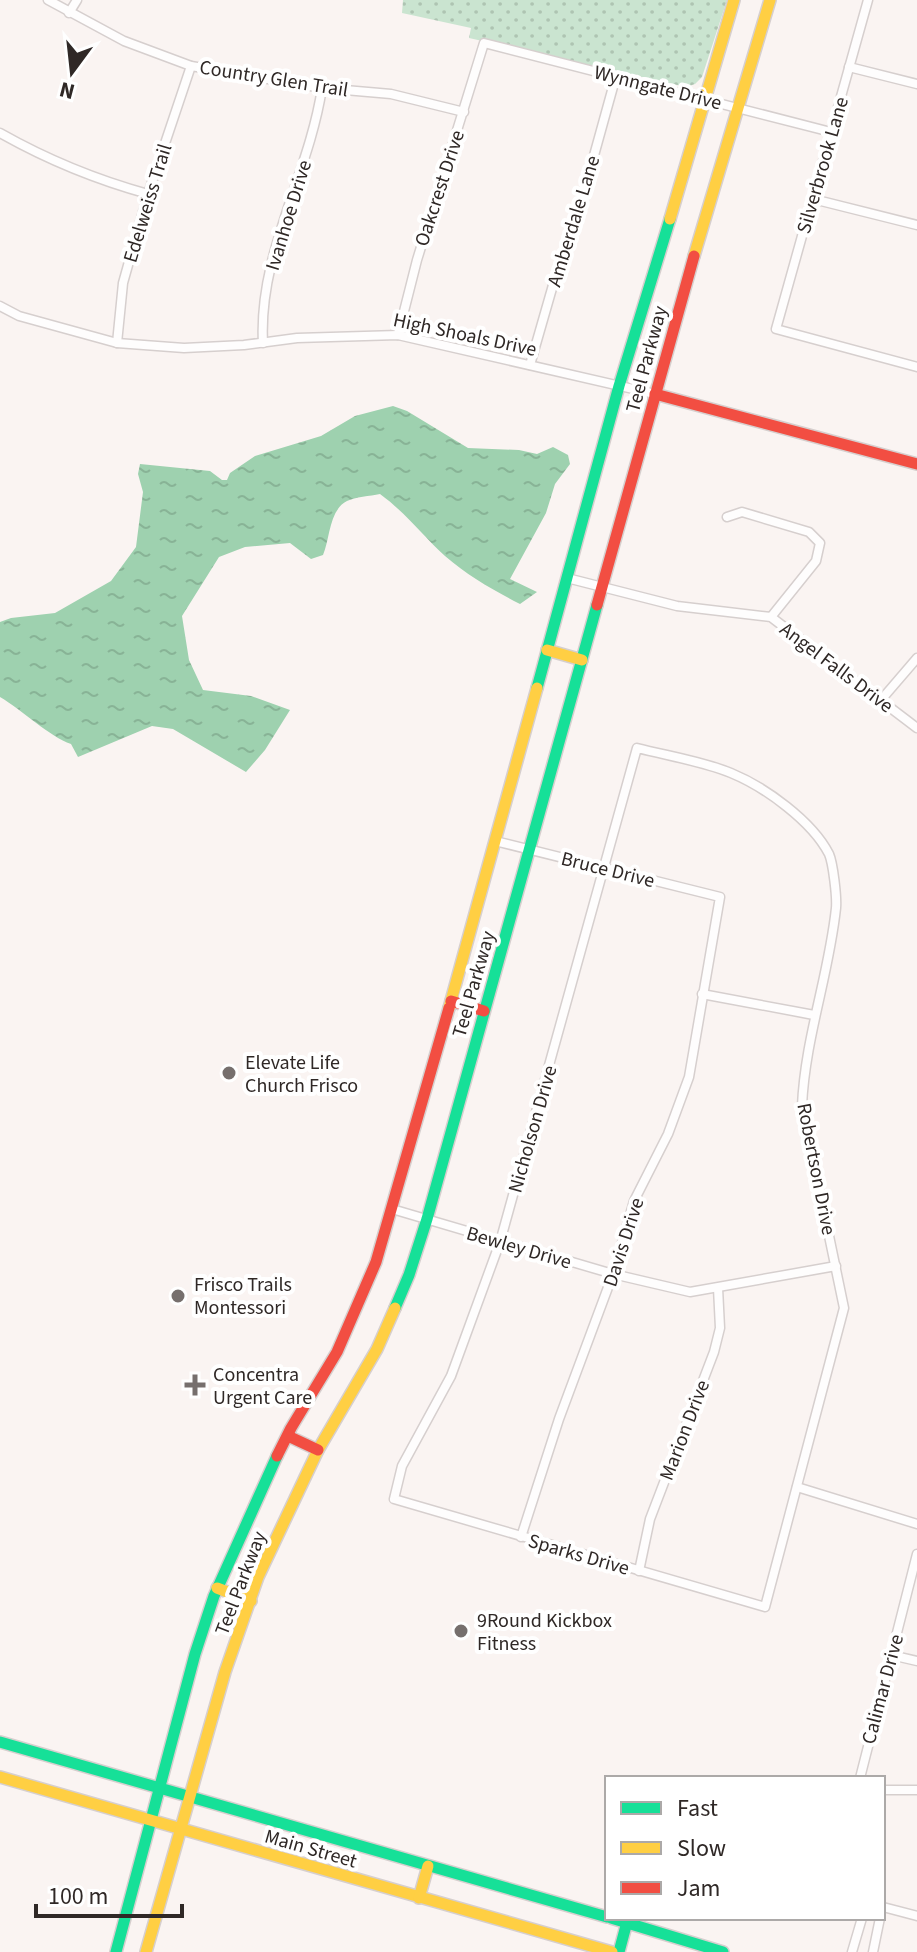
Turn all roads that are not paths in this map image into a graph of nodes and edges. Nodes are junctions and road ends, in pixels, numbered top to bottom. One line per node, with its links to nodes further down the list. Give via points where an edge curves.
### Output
1 (48, 0): 6 (street, Country Glen Trail)
2 (77, 0): 6 (street)
3 (734, 0): 13 (main road, Teel Parkway)
4 (770, 0): 14 (main road, Teel Parkway)
5 (868, 0): 9 (street, Silverbrook Lane)
6 (69, 13): 8 (street, Country Glen Trail)
7 (484, 43): 10 (street, Wynngate Drive); 15 (street, Oakcrest Drive)
8 (191, 66): 12 (street, Country Glen Trail); 18 (street, Edelweiss Trail)
9 (849, 67): 11 (street); 16 (street, Silverbrook Lane)
10 (616, 76): 13 (street, Wynngate Drive); 25 (street, Amberdale Lane)
11 (917, 84)
12 (322, 88): 15 (street, Country Glen Trail, via 391,94); 24 (street, Ivanhoe Drive, via 317,123 264,295)
13 (706, 99): 14 (street, Wynngate Drive); 27 (main road, Teel Parkway)
14 (738, 107): 16 (street, Wynngate Drive); 28 (main road, Teel Parkway)
15 (464, 112): 22 (street, Oakcrest Drive)
16 (831, 132): 19 (street, Silverbrook Lane)
17 (0, 133): 18 (street, via 31,151)
18 (148, 194): 23 (street, Edelweiss Trail, via 123,283)
19 (813, 199): 20 (street); 26 (street, Silverbrook Lane, via 776,329)
20 (917, 225)
21 (0, 306): 23 (street, High Shoals Drive)
22 (398, 335): 24 (street, High Shoals Drive); 25 (street, High Shoals Drive)
23 (117, 343): 24 (street, High Shoals Drive, via 184,348)
24 (263, 343)
25 (530, 365): 27 (street, High Shoals Drive)
26 (917, 367)
27 (619, 386): 28 (street, High Shoals Drive); 31 (main road, Teel Parkway)
28 (655, 394): 29 (main road, High Shoals Drive); 32 (main road, Teel Parkway)
29 (917, 464)
30 (727, 517): 33 (street, via 742,512 809,532 820,543 816,561)
31 (567, 578): 32 (street, Angel Falls Drive); 34 (main road, Teel Parkway)
32 (602, 587): 33 (street, Angel Falls Drive, via 677,606); 36 (main road, Teel Parkway)
33 (771, 617): 37 (street, Angel Falls Drive)
34 (547, 650): 36 (main road); 40 (main road, Teel Parkway)
35 (917, 658): 37 (street)
36 (582, 660): 41 (main road, Teel Parkway)
37 (881, 700): 38 (street, Angel Falls Drive)
38 (917, 728)
39 (637, 748): 42 (street, Nicholson Drive); 47 (street, Robertson Drive, via 730,772 769,792 829,855 837,904)
40 (495, 841): 41 (street, Bruce Drive); 45 (main road, Teel Parkway)
41 (529, 850): 42 (street, Bruce Drive); 46 (main road, Teel Parkway)
42 (606, 867): 43 (street, Bruce Drive); 50 (street, Nicholson Drive)
43 (720, 897): 44 (street, Davis Drive)
44 (702, 994): 47 (street); 52 (street, Davis Drive, via 689,1077 634,1201)
45 (451, 1001): 46 (main road); 48 (main road, Teel Parkway)
46 (484, 1011): 49 (main road, Teel Parkway)
47 (814, 1015): 51 (street, Robertson Drive, via 802,1106)
48 (392, 1209): 49 (street, Bewley Drive); 54 (main road, Teel Parkway, via 358,1307)
49 (427, 1219): 50 (street, Bewley Drive); 55 (main road, Teel Parkway, via 377,1349)
50 (500, 1242): 52 (street, Bewley Drive); 57 (street, Nicholson Drive, via 451,1376 402,1466)
51 (836, 1266): 53 (street, Bewley Drive); 56 (street, Robertson Drive, via 844,1308)
52 (613, 1274): 53 (street, Bewley Drive, via 690,1292); 59 (street, Davis Drive)
53 (718, 1288): 61 (street, Marion Drive, via 720,1328 714,1352 650,1519)
54 (288, 1436): 55 (main road); 62 (main road, Teel Parkway)
55 (318, 1450): 63 (main road, Teel Parkway)
56 (797, 1487): 58 (street); 64 (street, Robertson Drive)
57 (394, 1499): 59 (street, Sparks Drive)
58 (917, 1524)
59 (521, 1537): 61 (street, Sparks Drive)
60 (917, 1554): 65 (street, Calimar Drive)
61 (639, 1571): 64 (street, Sparks Drive)
62 (217, 1588): 63 (main road); 70 (main road, Teel Parkway)
63 (251, 1601): 73 (main road, Teel Parkway, via 225,1672)
64 (765, 1607)
65 (891, 1655): 66 (street); 68 (street, Calimar Drive)
66 (917, 1661)
67 (0, 1742): 70 (main road, Main Street)
68 (861, 1776)
69 (0, 1777): 74 (main road, Main Street)
70 (161, 1788): 73 (main road, Main Street); 74 (main road, Teel Parkway)
71 (885, 1790): 72 (street)
72 (917, 1790)
73 (191, 1797): 75 (main road, Teel Parkway); 76 (main road, Main Street)
74 (152, 1821): 75 (main road, Main Street); 85 (main road, Teel Parkway)
75 (181, 1829): 77 (main road, Main Street); 86 (main road, Teel Parkway)
76 (428, 1866): 77 (main road); 79 (main road, Main Street)
77 (419, 1898): 87 (main road, Main Street)
78 (885, 1908): 80 (street)
79 (605, 1916)
80 (917, 1916)
81 (620, 1920): 84 (main road, Main Street)
82 (861, 1920): 90 (street)
83 (880, 1920): 91 (street)
84 (627, 1922): 88 (main road); 89 (main road, Main Street)
85 (116, 1952)
86 (146, 1952)
87 (612, 1952)
88 (619, 1952)
89 (723, 1952)
90 (852, 1952)
91 (873, 1952)

